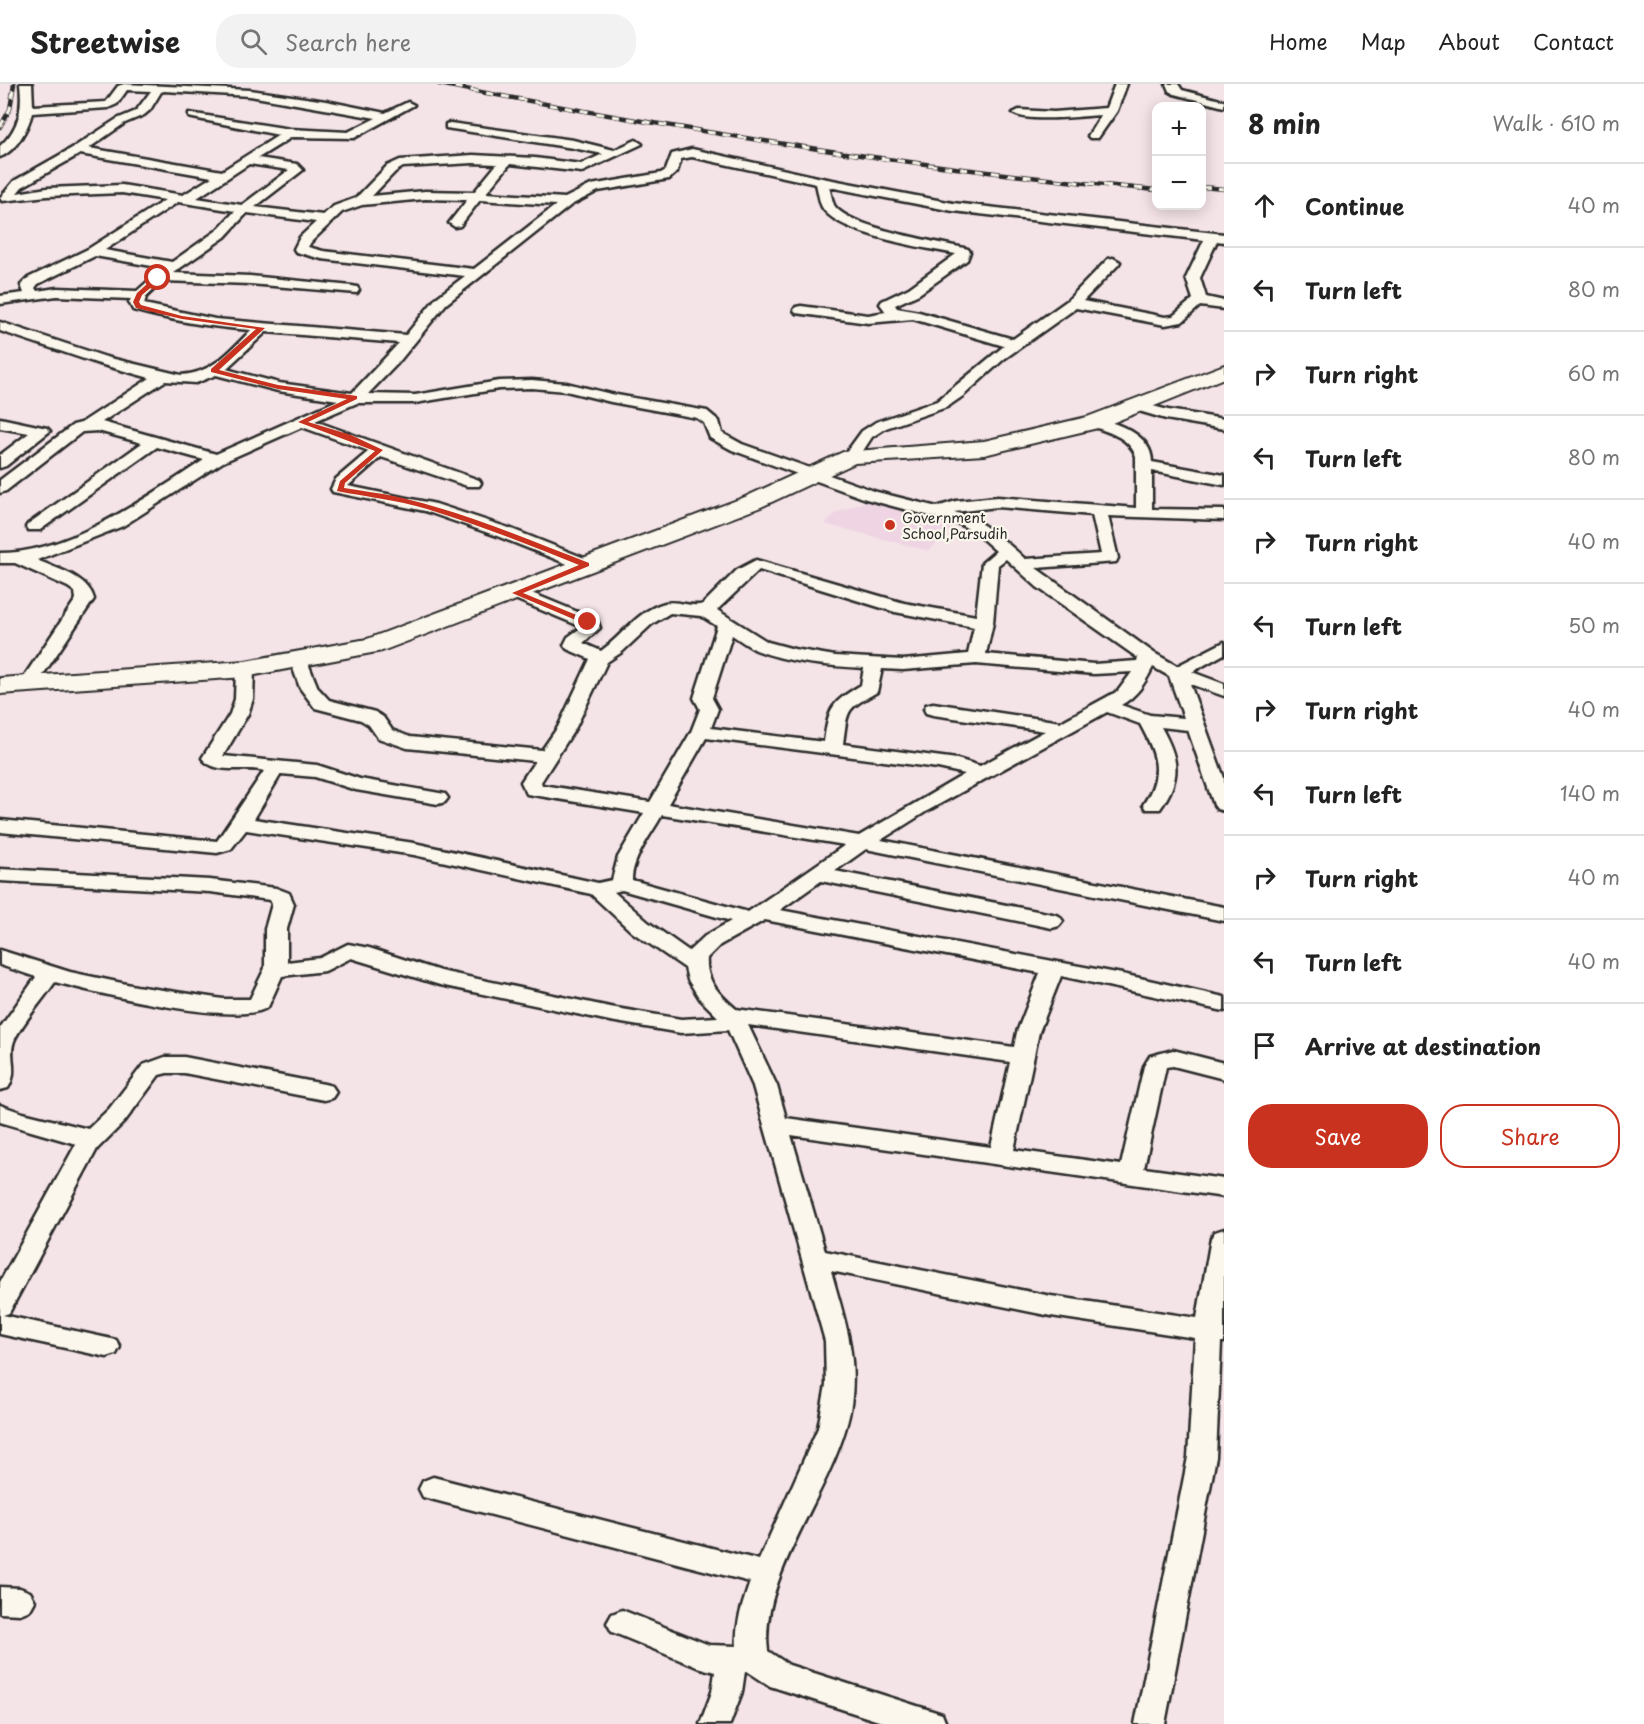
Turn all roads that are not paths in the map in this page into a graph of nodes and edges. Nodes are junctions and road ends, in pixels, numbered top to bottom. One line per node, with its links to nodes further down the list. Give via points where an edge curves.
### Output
1 (26, 84): 7 (street)
2 (1121, 84): 8 (street)
3 (1172, 84): 5 (street, via 1178,92)
4 (164, 88): 7 (street, via 125,87 108,105); 11 (street, via 250,93); 17 (street, via 157,90 146,108)
5 (1224, 104)
6 (408, 105): 11 (street)
7 (28, 110): 18 (street, via 21,129)
8 (1111, 111): 9 (street); 15 (street)
9 (1019, 113)
10 (193, 115): 13 (street)
11 (385, 116): 13 (street, via 350,136)
12 (450, 126): 14 (street)
13 (290, 133): 21 (street)
14 (502, 135): 19 (street); 20 (street)
15 (1095, 136)
16 (636, 144): 19 (street)
17 (78, 150): 23 (street); 26 (street, via 18,184)
18 (0, 153)
19 (613, 153): 22 (street, via 582,168)
20 (473, 159): 22 (street); 28 (street, via 400,164)
21 (246, 160): 23 (street); 30 (street, via 297,170)
22 (506, 161): 25 (street)
23 (223, 176): 27 (street)
24 (822, 182): 29 (street, via 702,154 683,154 676,157 671,172 665,176 595,188); 36 (street, via 1001,214); 50 (street, via 828,206 838,217 856,226 963,252 928,282 887,304 892,311)
25 (479, 196): 28 (street, via 425,195); 29 (street); 32 (street)
26 (6, 198): 27 (street, via 109,189)
27 (181, 198): 30 (street); 37 (street)
28 (360, 201): 31 (street)
29 (567, 202): 40 (street)
30 (241, 214): 31 (street); 33 (street); 39 (street, via 222,234)
31 (326, 219): 35 (street)
32 (455, 223)
33 (273, 226)
34 (292, 231): 35 (street)
35 (311, 235): 40 (street, via 301,246 307,252)
36 (1218, 237): 46 (street, via 1193,278)
37 (93, 252): 39 (street); 43 (street, via 33,280 28,289)
38 (1113, 262): 47 (street)
39 (173, 266): 41 (street)
40 (476, 273): 53 (street, via 441,302)
41 (158, 278): 42 (street, via 250,280); 44 (street)
42 (352, 291)
43 (34, 295): 44 (street); 45 (street)
44 (140, 295): 52 (street, via 136,302 145,310)
45 (0, 300)
46 (1201, 301): 47 (street, via 1193,303 1177,319 1165,321); 48 (street)
47 (1073, 303): 54 (street)
48 (1224, 305)
49 (801, 310): 50 (street, via 868,319)
50 (906, 315): 54 (street)
51 (0, 326): 57 (street)
52 (262, 328): 53 (street); 55 (street)
53 (410, 340): 58 (street)
54 (1014, 344): 67 (street, via 942,404 895,419 867,434)
55 (214, 370): 57 (street, via 187,381); 58 (street, via 278,387)
56 (1224, 371): 59 (main road)
57 (163, 376): 64 (street)
58 (355, 398): 60 (street); 71 (street, via 415,399 510,385 566,387 702,414 708,417 721,440)
59 (1134, 405): 61 (main road); 63 (street)
60 (301, 422): 66 (street); 68 (street)
61 (1094, 422): 67 (main road, via 984,448); 70 (street, via 1133,439 1142,448)
62 (0, 423): 69 (street, via 42,431)
63 (1224, 424)
64 (87, 425): 65 (street); 74 (street)
65 (154, 442): 68 (street); 79 (street)
66 (380, 450): 73 (street); 83 (street, via 342,482 339,489 430,507)
67 (851, 457): 71 (main road)
68 (217, 459): 81 (street, via 117,523 37,555)
69 (0, 463)
70 (1144, 465): 72 (street); 77 (street)
71 (810, 475): 76 (street); 83 (main road, via 753,502)
72 (1224, 480)
73 (472, 483)
74 (0, 488)
75 (1099, 511): 76 (street, via 970,503); 77 (street); 82 (street, via 1110,558)
76 (938, 512): 80 (street, via 984,531)
77 (1144, 513): 78 (street)
78 (1224, 515)
79 (34, 526)
80 (1007, 551): 82 (street); 86 (street, via 990,563)
81 (5, 558): 96 (street, via 74,583 83,590 85,599)
82 (1022, 564): 92 (street)
83 (586, 565): 84 (main road)
84 (516, 593): 89 (street, via 591,624 573,645); 91 (main road, via 373,646)
85 (704, 610): 86 (street, via 753,566 761,565 901,608); 87 (street); 89 (street, via 663,610)
86 (984, 623): 90 (street)
87 (726, 625): 93 (street, via 762,645 793,654); 104 (street, via 703,698 709,709)
88 (1224, 647): 95 (street)
89 (599, 659): 106 (street)
90 (976, 659): 92 (street, via 1094,669); 93 (street)
91 (298, 660): 94 (main road); 106 (street, via 314,696 322,704 368,716 395,739)
92 (1146, 662): 95 (street); 99 (street, via 1125,695)
93 (874, 664): 105 (street, via 870,688 844,703 840,710)
94 (245, 669): 96 (main road); 107 (street, via 244,699 212,758)
95 (1177, 673): 98 (street); 102 (street)
96 (28, 684): 97 (main road)
97 (0, 686)
98 (1224, 690)
99 (1107, 706): 101 (street); 103 (street)
100 (933, 709): 103 (street)
101 (1148, 720): 102 (street); 111 (street, via 1166,759 1168,777)
102 (1195, 725): 108 (street)
103 (1062, 728): 109 (street)
104 (700, 732): 105 (street); 113 (street)
105 (833, 750): 109 (street, via 938,762)
106 (549, 757): 113 (street, via 531,782 534,790)
107 (273, 767): 110 (street, via 317,771 356,784); 114 (street, via 273,775)
108 (1219, 772): 112 (street)
109 (980, 773): 116 (street)
110 (438, 798)
111 (1153, 805)
112 (1224, 805)
113 (657, 808): 116 (street); 119 (street, via 628,857)
114 (240, 823): 115 (street, via 224,845 217,848); 120 (street, via 414,849)
115 (0, 826)
116 (863, 842): 117 (street); 121 (street)
117 (818, 874): 122 (street); 123 (street)
118 (0, 875): 127 (street, via 210,886 276,894 283,904 276,929)
119 (622, 884): 120 (street); 122 (street)
120 (598, 889): 125 (street, via 640,927)
121 (1224, 914)
122 (757, 917): 125 (street, via 698,953); 126 (street)
123 (1052, 921)
124 (0, 957): 128 (street)
125 (695, 965): 130 (street, via 707,993)
126 (1053, 968): 129 (street); 131 (street, via 1028,1032)
127 (276, 970): 128 (street, via 263,999 243,1008 100,986); 130 (street, via 325,964 340,954 355,952 440,978 610,1014 681,1026 706,1026)
128 (50, 973): 133 (street, via 2,1042)
129 (1224, 1004)
130 (732, 1018): 131 (street); 136 (street, via 751,1051)
131 (1023, 1056): 138 (street)
132 (1224, 1071): 139 (street, via 1173,1058 1158,1061)
133 (1, 1074)
134 (324, 1092): 137 (street, via 184,1065 165,1065 152,1070 141,1081)
135 (1, 1114): 137 (street, via 76,1134 86,1138)
136 (777, 1125): 138 (street); 142 (street)
137 (88, 1144): 143 (street)
138 (1001, 1155): 139 (street)
139 (1131, 1174): 140 (street)
140 (1224, 1188)
141 (1224, 1238): 145 (street)
142 (815, 1258): 145 (street, via 1051,1306); 148 (street, via 838,1341 840,1383 832,1427 816,1472)
143 (0, 1306)
144 (0, 1324): 146 (street)
145 (1216, 1331): 153 (street, via 1202,1457)
146 (107, 1347)
147 (433, 1489): 148 (street)
148 (767, 1574): 150 (street, via 749,1642)
149 (622, 1623): 150 (street, via 708,1658)
150 (740, 1658): 151 (street, via 731,1671); 152 (street, via 781,1676)
151 (715, 1724)
152 (931, 1724)
153 (1150, 1724)

